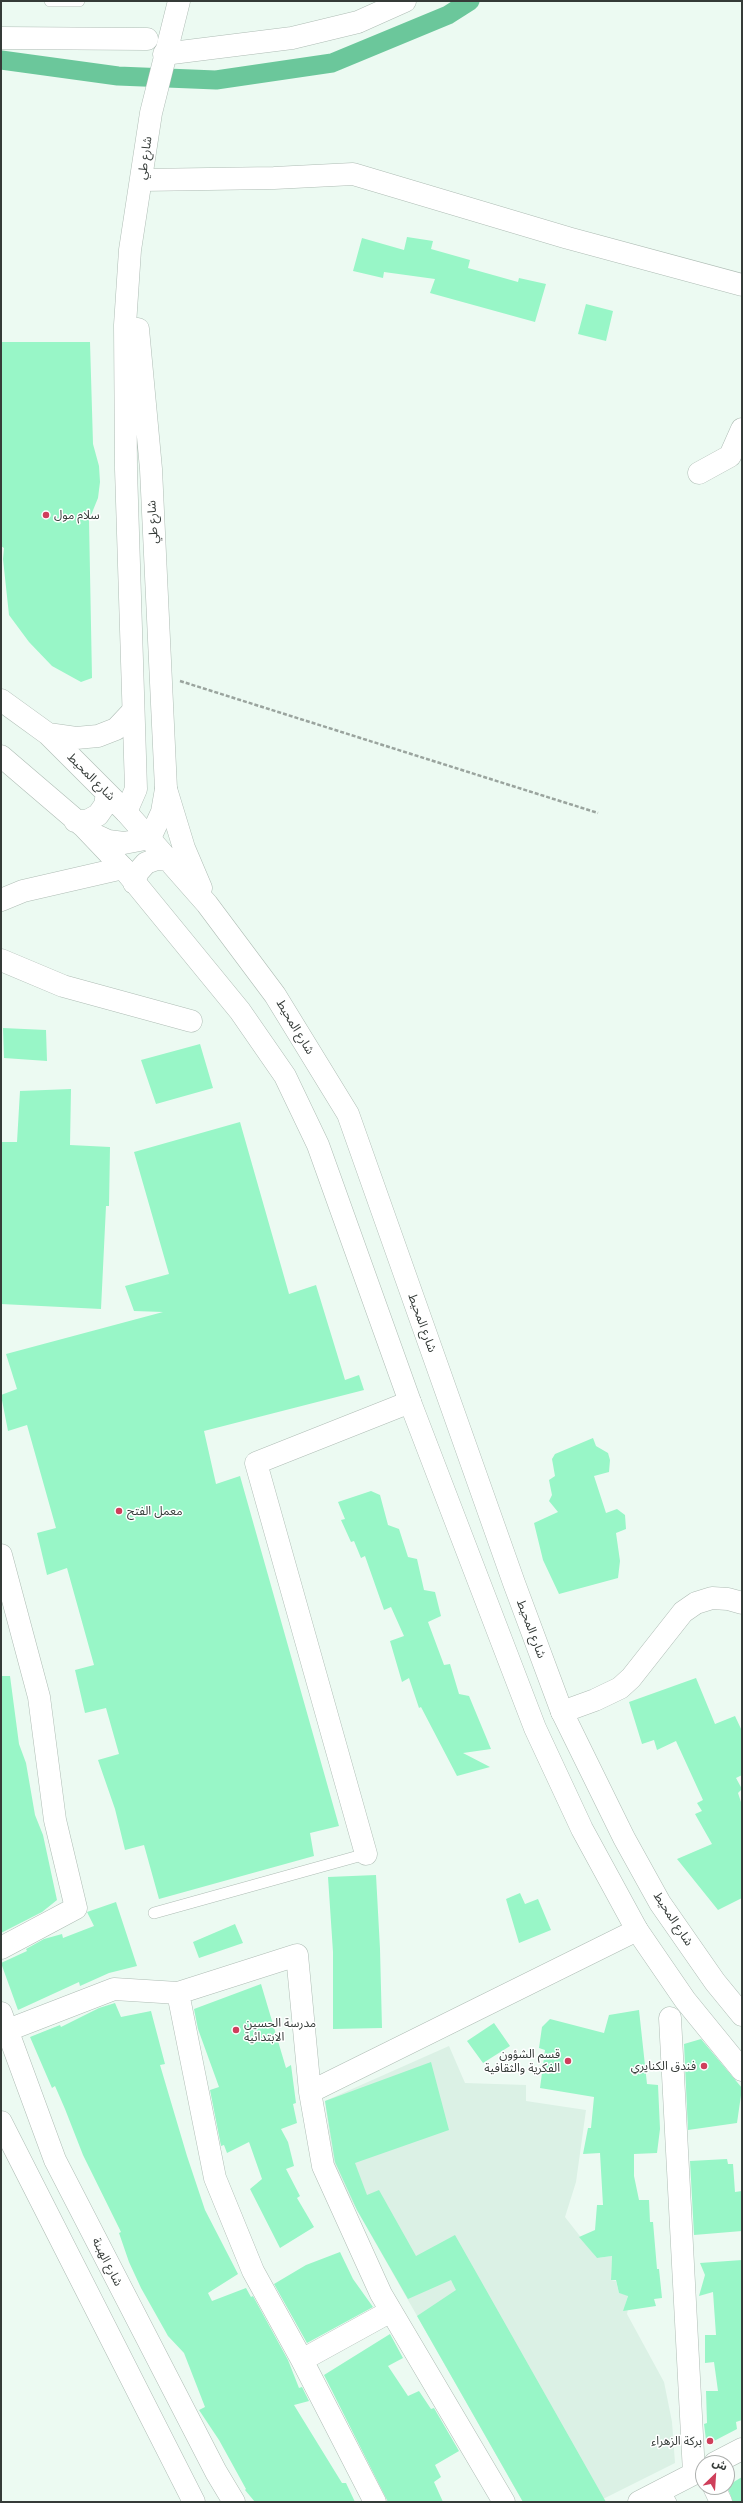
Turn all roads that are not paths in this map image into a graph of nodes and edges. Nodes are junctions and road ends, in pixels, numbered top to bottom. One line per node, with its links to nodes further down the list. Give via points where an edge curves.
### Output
1 (50, 1): 2 (lane)
2 (79, 1)
3 (179, 1): 7 (street, شارع طي)
4 (405, 1): 7 (street, via 358,22 292,38)
5 (1, 38): 6 (street)
6 (147, 39)
7 (167, 45): 8 (street, شارع طي, via 151,113)
8 (142, 180): 9 (street, شارع طي); 10 (street, via 353,174 568,238)
9 (138, 202): 14 (street, شارع طي, via 130,250 125,325); 17 (street, شارع طي, via 136,312 151,469)
10 (742, 285)
11 (742, 429): 12 (street, via 730,456)
12 (699, 472)
13 (1, 700): 15 (street, شارع المحيط)
14 (134, 711): 15 (street, via 116,729 98,736 76,738); 19 (street, شارع طي, via 136,789)
15 (48, 734): 18 (street, شارع المحيط)
16 (1, 756): 20 (street, via 42,789)
17 (166, 789): 21 (street, شارع طي, via 162,812); 26 (street, via 184,848)
18 (108, 793): 19 (street, شارع المحيط); 20 (street, via 105,805 98,815)
19 (126, 812): 21 (street, شارع المحيط); 22 (street, شارع طي, via 120,823)
20 (79, 824): 22 (street, via 100,838); 24 (street)
21 (150, 838): 22 (street, via 131,843); 23 (street, شارع المحيط)
22 (117, 843): 24 (street)
23 (169, 860): 24 (street, via 157,859 146,863 138,872); 26 (street, شارع المحيط)
24 (129, 875): 25 (street, via 23,891); 29 (street, via 240,1011 285,1076 318,1145)
25 (1, 900)
26 (208, 904): 32 (street, شارع المحيط, via 275,995 348,1114)
27 (1, 960): 28 (street, via 63,986)
28 (191, 1021)
29 (410, 1402): 33 (street, via 256,1462); 35 (street, via 535,1728 582,1829)
30 (3, 1569): 36 (street, via 39,1697 55,1820 76,1908)
31 (742, 1603): 32 (street, via 728,1598 712,1598 696,1603 683,1612 636,1673 620,1688)
32 (562, 1712): 38 (street, شارع المحيط, via 660,1903 715,1982)
33 (366, 1854): 34 (lane)
34 (154, 1913)
35 (637, 1930): 41 (street, via 684,2000); 42 (street)
36 (1, 1948)
37 (178, 1993): 40 (street, via 114,1989); 42 (street, via 297,1955); 45 (street, via 215,2178 253,2271)
38 (742, 2015)
39 (670, 2018): 47 (street)
40 (4, 2022): 52 (street, شارع الهبنة, via 55,2160 216,2472)
41 (742, 2070)
42 (310, 2092): 44 (street, via 323,2166)
43 (1, 2122): 51 (street)
44 (391, 2311): 45 (street); 54 (street)
45 (302, 2360): 53 (street)
46 (742, 2449): 48 (street)
47 (698, 2455)
48 (730, 2455)
49 (695, 2474): 50 (street)
50 (668, 2495): 55 (street)
51 (189, 2500)
52 (234, 2502)
53 (375, 2502)
54 (504, 2502)
55 (639, 2502)

